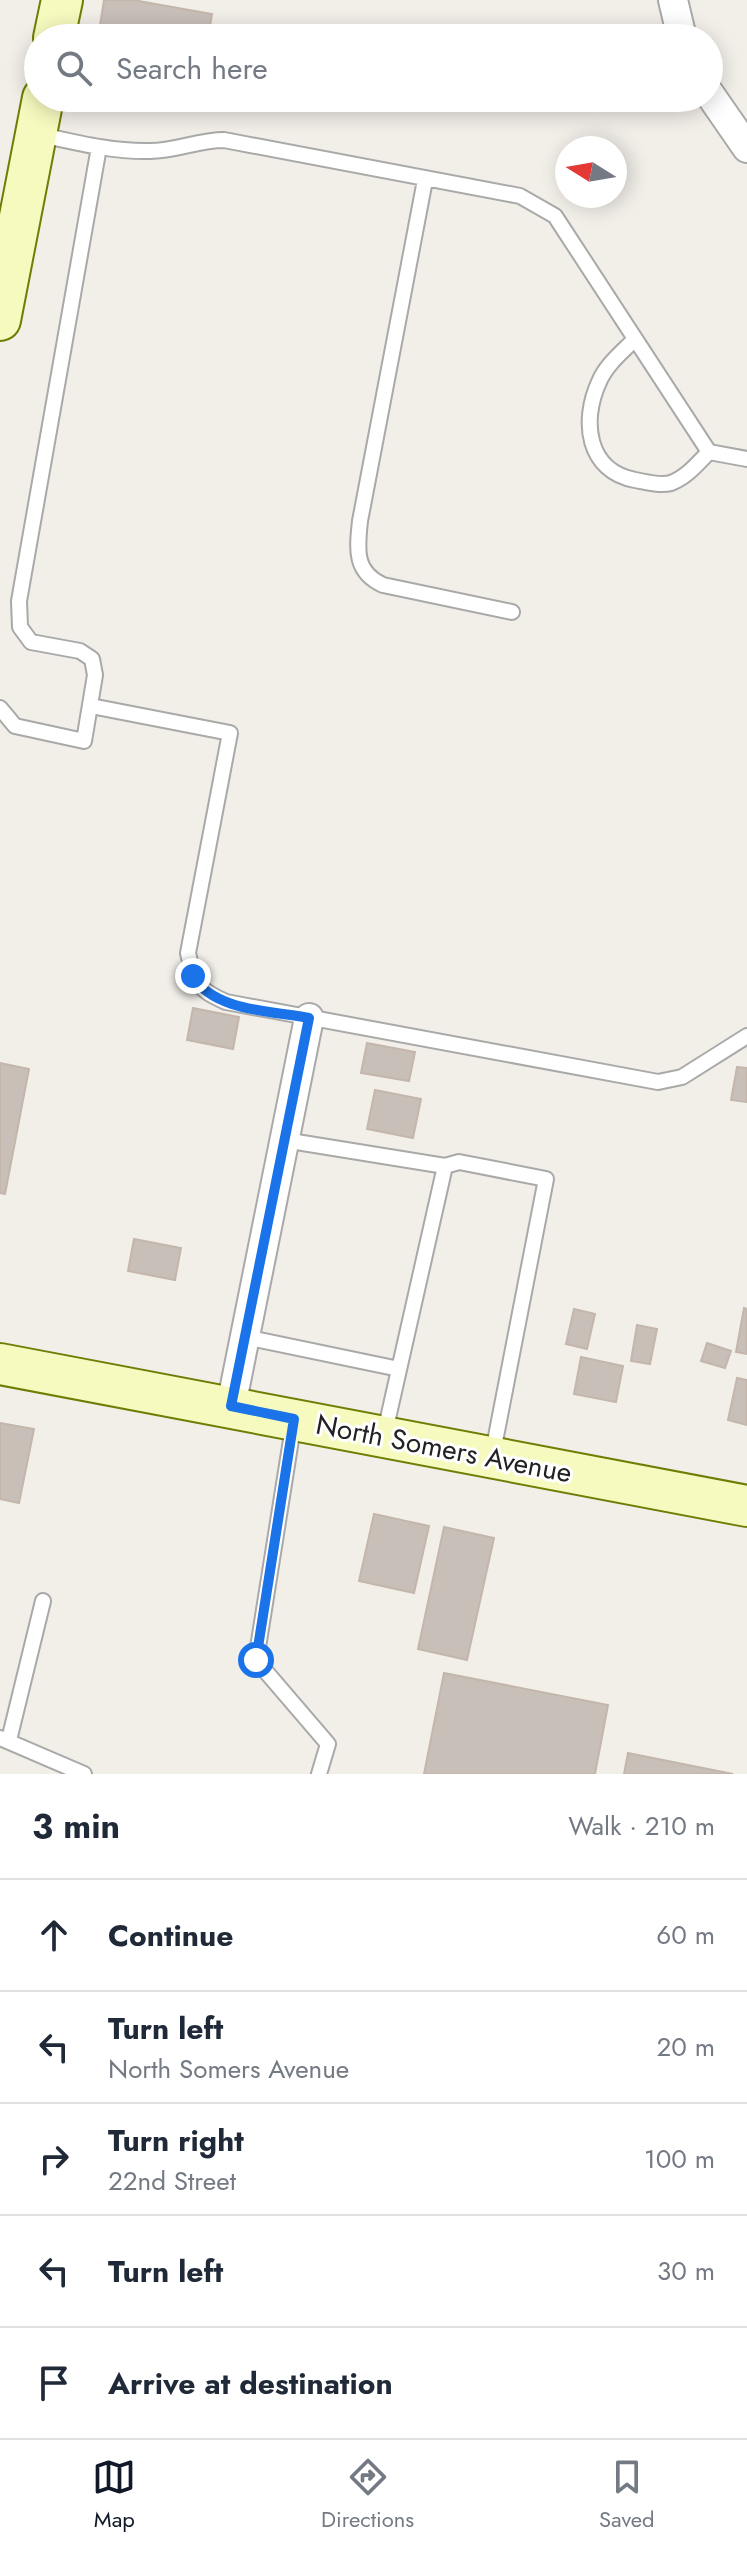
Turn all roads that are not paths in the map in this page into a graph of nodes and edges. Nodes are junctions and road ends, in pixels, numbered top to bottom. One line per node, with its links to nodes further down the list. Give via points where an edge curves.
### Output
1 (62, 0): 3 (street)
2 (673, 0): 4 (street)
3 (57, 24)
4 (679, 24)
5 (722, 112): 8 (street)
6 (39, 116): 7 (lane); 10 (street)
7 (99, 147): 9 (lane, via 158,151 224,140); 16 (lane, via 19,601 20,627 31,642 80,651 92,659)
8 (747, 148)
9 (425, 180): 12 (lane, via 520,196 555,216); 15 (lane, via 360,521 360,567 383,585)
10 (8, 242): 11 (street)
11 (0, 320)
12 (634, 340): 13 (lane); 13 (lane, via 598,384 589,428 592,451 626,478 669,484)
13 (709, 452): 14 (lane)
14 (747, 459)
15 (512, 612)
16 (91, 706): 17 (lane, via 84,741 15,726); 18 (lane, via 230,733 188,953 193,976 202,991 226,1002)
17 (0, 708)
18 (309, 1018): 19 (lane, via 658,1082 682,1077); 20 (street)
19 (747, 1036)
20 (284, 1140): 21 (lane); 22 (street)
21 (445, 1166): 24 (lane); 28 (lane, via 459,1162 546,1179)
22 (245, 1337): 24 (lane); 25 (street)
23 (0, 1364): 25 (street, North Somers Avenue)
24 (399, 1369): 27 (lane)
25 (231, 1406): 26 (street, North Somers Avenue)
26 (294, 1419): 27 (street, North Somers Avenue); 33 (lane, via 256,1660 328,1744)
27 (384, 1436): 28 (street, North Somers Avenue)
28 (492, 1457): 29 (street, North Somers Avenue)
29 (747, 1506)
30 (43, 1601): 31 (lane)
31 (4, 1739): 32 (lane)
32 (84, 1774)
33 (319, 1774)

